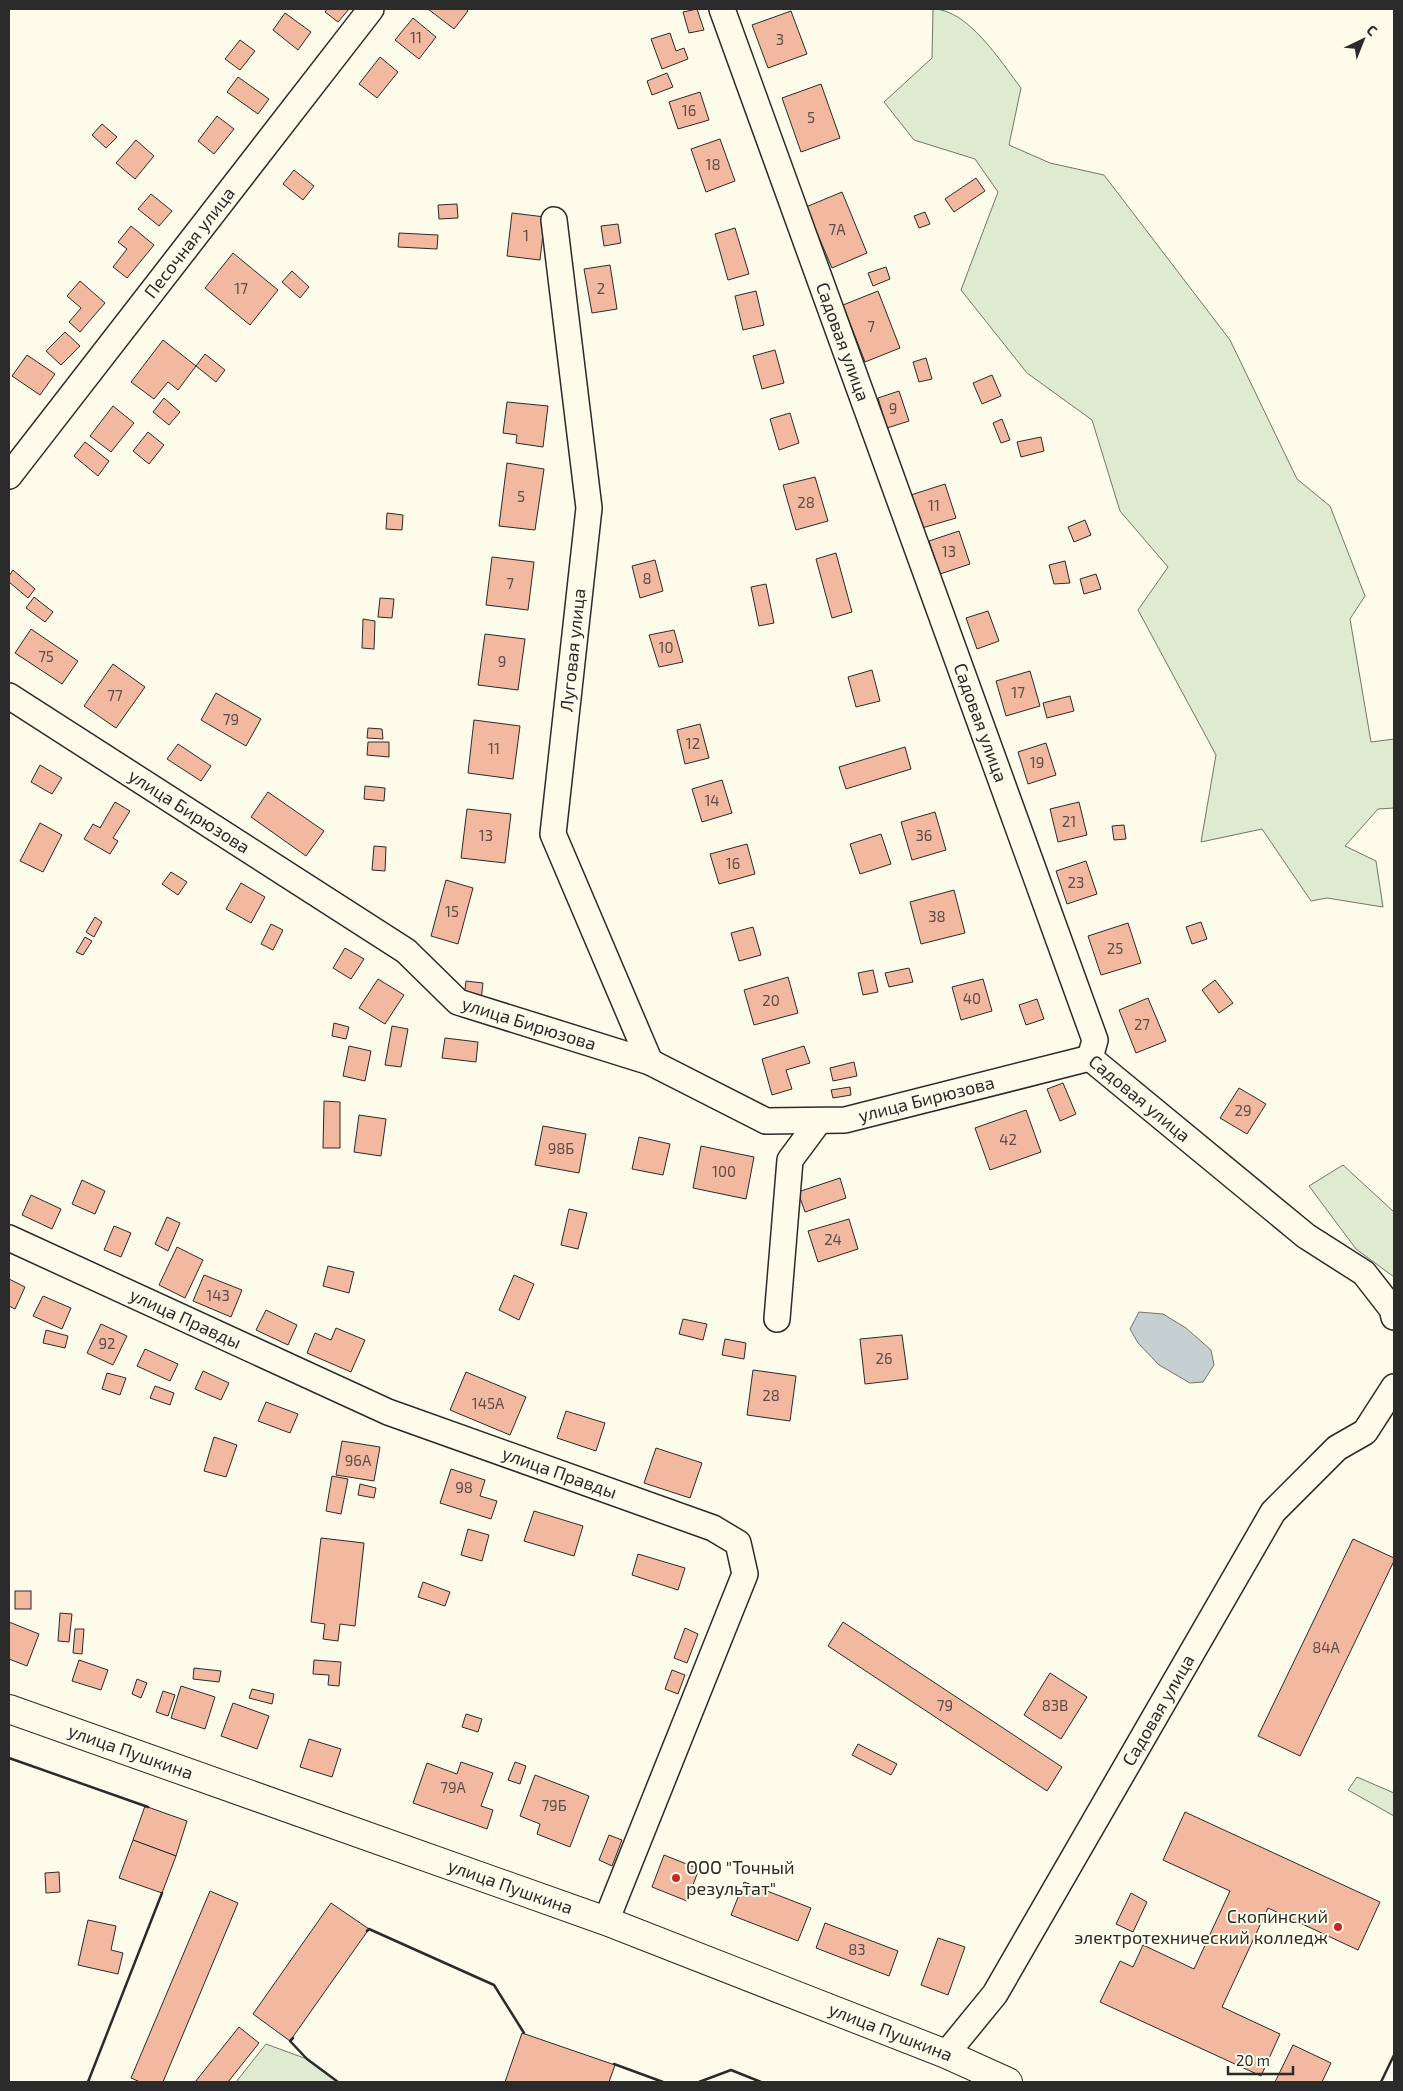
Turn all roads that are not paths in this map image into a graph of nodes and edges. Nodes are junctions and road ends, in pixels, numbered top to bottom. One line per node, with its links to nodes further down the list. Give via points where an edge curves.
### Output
1 (371, 9): 4 (street, Песочная улица)
2 (722, 9): 6 (street, Садовая улица, via 1095,1040)
3 (554, 220): 7 (street, Луговая улица, via 589,508 552,834)
4 (9, 476)
5 (9, 696): 7 (street, улица Бирюзова, via 406,951 458,1002)
6 (1090, 1058): 8 (street, улица Бирюзова, via 845,1120); 10 (street, Садовая улица, via 1306,1236 1364,1273 1392,1309)
7 (650, 1062): 8 (street, улица Бирюзова, via 766,1121)
8 (819, 1120): 11 (street, via 790,1160)
9 (9, 1238): 14 (street, улица Правды, via 388,1412 713,1528 738,1544 745,1574)
10 (1394, 1317)
11 (776, 1319)
12 (1394, 1387): 15 (street, Садовая улица, via 1365,1432 1337,1448 1273,1512 995,1994)
13 (9, 1708): 14 (main road, улица Пушкина)
14 (606, 1921): 15 (main road, улица Пушкина)
15 (946, 2054): 16 (main road, улица Пушкина)
16 (1008, 2082)

